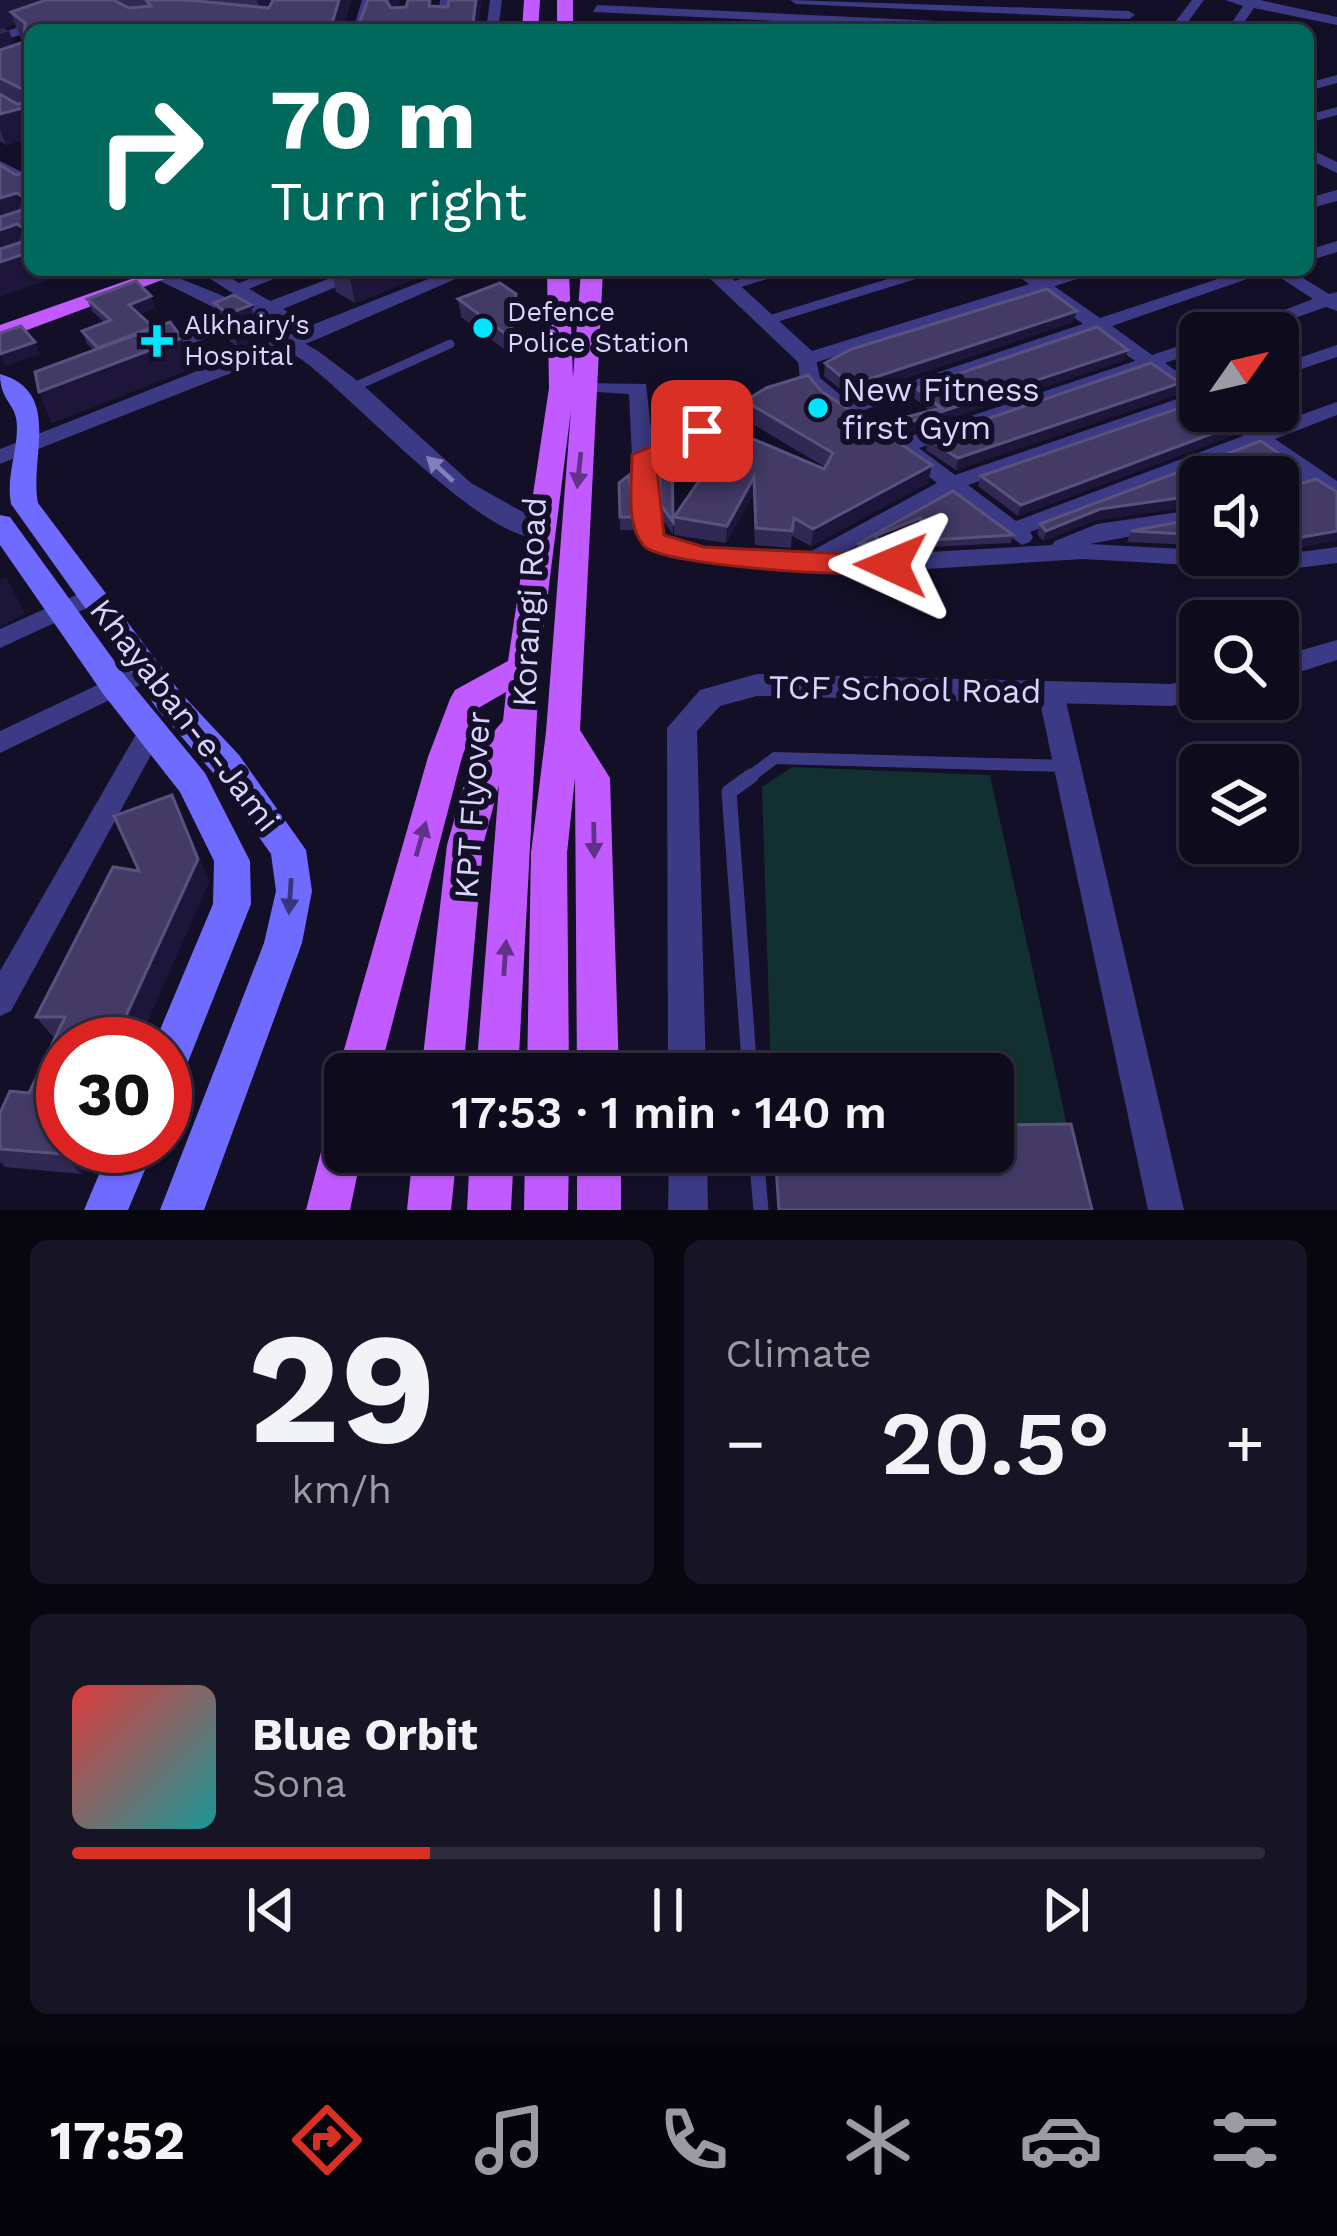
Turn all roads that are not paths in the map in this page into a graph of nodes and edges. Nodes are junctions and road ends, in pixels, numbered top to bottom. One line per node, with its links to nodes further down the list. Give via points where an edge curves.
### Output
1 (799, 0): 8 (street); 14 (street)
2 (1141, 0): 10 (street)
3 (1198, 0): 16 (street)
4 (1231, 0): 6 (street)
5 (1310, 0): 9 (street)
6 (1252, 2): 9 (street)
7 (603, 5): 14 (street)
8 (967, 5): 10 (street)
9 (1301, 14): 12 (street); 17 (street)
10 (1129, 15): 15 (street)
11 (62, 18): 13 (street)
12 (1337, 21)
13 (42, 24)
14 (806, 24)
15 (1121, 24)
16 (1180, 24)
17 (1295, 24)
18 (0, 37): 19 (street)
19 (15, 47)
20 (0, 146): 21 (street)
21 (24, 173)
22 (118, 276): 45 (main road)
23 (162, 276): 48 (main road)
24 (177, 276): 44 (street)
25 (216, 276): 40 (street)
26 (269, 276): 40 (lane)
27 (352, 276): 42 (street)
28 (453, 276): 49 (street)
29 (558, 276): 77 (main road, Korangi Road, via 561,388)
30 (592, 276): 60 (main road, Korangi Road)
31 (717, 276): 38 (street)
32 (766, 276): 38 (street)
33 (915, 276): 46 (street)
34 (1026, 276): 39 (street)
35 (1075, 276): 39 (street)
36 (1243, 276): 47 (street)
37 (1289, 276): 41 (street)
38 (728, 286): 46 (street)
39 (1040, 287): 47 (street); 57 (street)
40 (239, 288): 42 (street)
41 (1334, 301): 43 (street)
42 (273, 306): 44 (street); 49 (street)
43 (1299, 312)
44 (250, 315): 50 (street); 54 (street)
45 (0, 317)
46 (763, 320): 57 (street)
47 (1092, 323): 55 (street); 64 (street)
48 (0, 333)
49 (313, 334): 50 (street)
50 (290, 343): 61 (street); 68 (street)
51 (450, 344): 61 (lane)
52 (1337, 351): 56 (street)
53 (1179, 352): 55 (street)
54 (132, 360)
55 (1149, 362): 59 (street); 67 (street)
56 (1299, 364)
57 (809, 370): 64 (street); 69 (street, via 675,449)
58 (0, 381): 68 (main road, Khayaban-e-Jami, via 37,396 33,425)
59 (1179, 383)
60 (589, 387): 69 (street, via 640,388); 93 (main road, Korangi Road, one-way to 93, via 571,542)
61 (352, 388): 77 (street, one-way to 61, via 477,503)
62 (1179, 405): 72 (street)
63 (1337, 408): 66 (street)
64 (844, 410): 67 (street)
65 (1250, 432): 66 (street)
66 (1258, 438): 70 (street); 76 (street)
67 (903, 446): 72 (street)
68 (13, 452): 75 (main road, Khayaban-e-Jami, via 19,484)
69 (644, 455): 81 (street, via 646,519 662,546)
70 (1314, 475): 71 (street); 73 (street)
71 (1299, 481)
72 (955, 482): 76 (street); 81 (street)
73 (1337, 490)
74 (1179, 519): 79 (street, via 1096,532)
75 (44, 529): 78 (street); 82 (main road, Khayaban-e-Jami)
76 (1014, 530): 79 (street)
77 (537, 537): 86 (main road, KPT Flyover)
78 (4, 538): 83 (main road, Khayaban-e-Jami)
79 (1040, 554): 80 (street, via 1281,562); 81 (street, via 847,566)
80 (1337, 555)
81 (812, 561)
82 (96, 601): 83 (street); 88 (main road, Khayaban-e-Jami)
83 (65, 614): 84 (street); 88 (main road, Khayaban-e-Jami)
84 (0, 638)
85 (1337, 650): 87 (street)
86 (524, 662): 91 (main road, KPT Flyover); 99 (main road, one-way to 86, via 466,699)
87 (1299, 662)
88 (128, 674): 92 (main road); 94 (street); 115 (main road, Khayaban-e-Jami, one-way to 115, via 274,825 288,850 294,891 283,943)
89 (1051, 693): 90 (street, TCF School Road); 95 (street); 104 (street, TCF School Road, via 757,685 694,711 682,728)
90 (1179, 693)
91 (518, 727): 96 (main road, KPT Flyover); 100 (main road, Korangi Road, via 489,757 465,845)
92 (151, 731): 97 (street); 98 (main road, via 193,783 232,861 232,904)
93 (563, 732): 96 (main road, KPT Flyover); 103 (main road, Korangi Road, one-way to 103, via 593,778)
94 (0, 743)
95 (1067, 766): 105 (lane, via 776,758 729,792); 123 (street)
96 (530, 848): 101 (main road, KPT Flyover, one-way to 96); 102 (main road, KPT Flyover)
97 (0, 1001)
98 (186, 1017)
99 (364, 1053)
100 (444, 1053)
101 (500, 1053)
102 (546, 1053)
103 (598, 1053)
104 (687, 1053)
105 (749, 1053)
106 (122, 1173): 114 (main road)
107 (336, 1173): 116 (main road)
108 (432, 1173): 117 (main road)
109 (491, 1173): 118 (main road)
110 (547, 1173): 119 (main road)
111 (598, 1173): 120 (main road)
112 (688, 1173): 121 (street)
113 (758, 1173): 122 (lane)
114 (106, 1210)
115 (182, 1210)
116 (328, 1210)
117 (429, 1210)
118 (489, 1210)
119 (546, 1210)
120 (599, 1210)
121 (688, 1210)
122 (761, 1210)
123 (1166, 1210)

